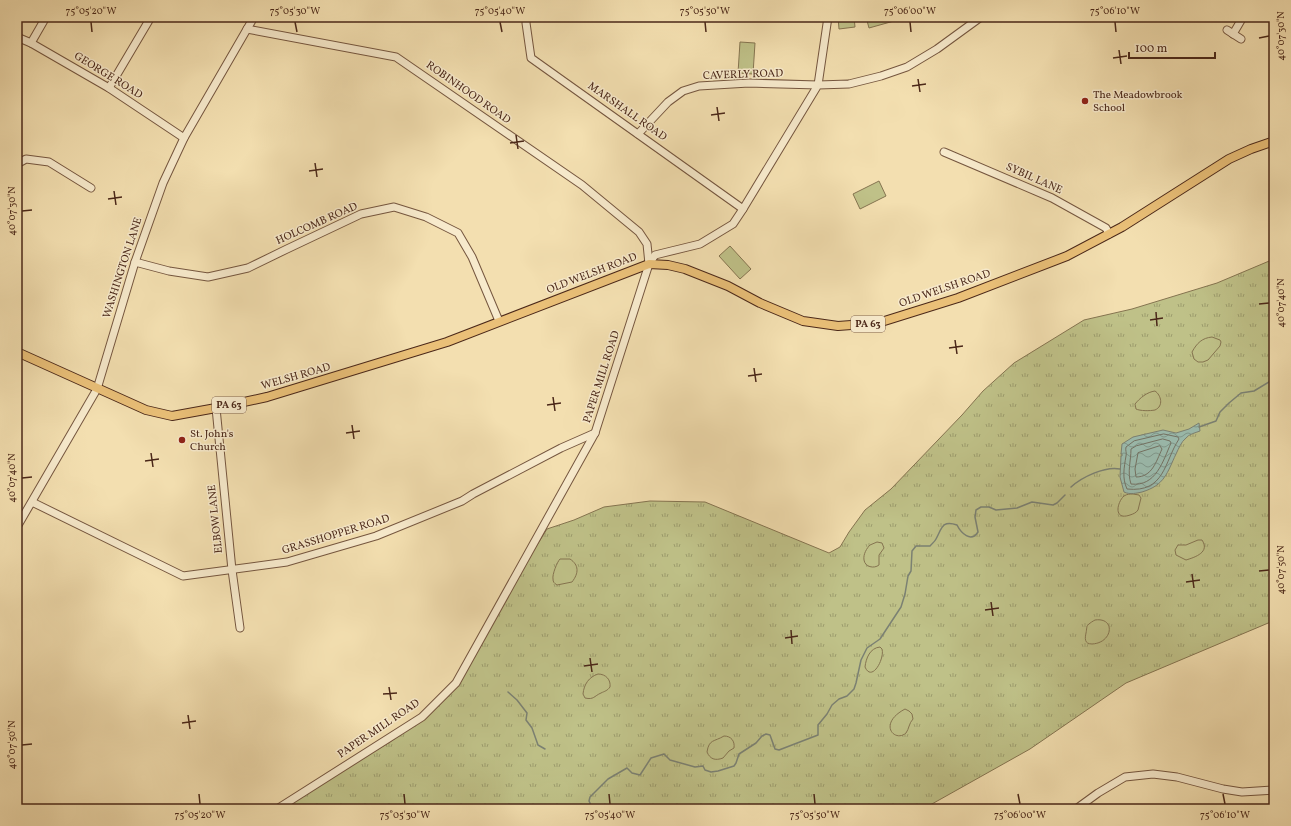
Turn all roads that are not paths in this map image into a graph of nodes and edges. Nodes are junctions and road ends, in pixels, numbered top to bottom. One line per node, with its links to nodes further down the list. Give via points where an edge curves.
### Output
1 (46, 17): 11 (street)
2 (151, 17): 13 (street)
3 (254, 17): 8 (street, WASHINGTON LANE)
4 (528, 17): 14 (street, MARSHALL ROAD, via 526,23 531,58)
5 (828, 17): 12 (street)
6 (981, 17): 12 (street, via 907,67 849,84)
7 (1242, 17): 10 (street, via 1230,32)
8 (247, 29): 15 (street, WASHINGTON LANE); 23 (street, ROBINHOOD ROAD, via 396,57 582,185 628,222 639,232 646,244)
9 (17, 37): 11 (street, GEORGE ROAD)
10 (1241, 39)
11 (31, 43): 13 (street, GEORGE ROAD)
12 (818, 85): 14 (street, CAVERLY ROAD, via 749,83 698,86 683,91 668,102); 20 (street)
13 (109, 88): 15 (street, GEORGE ROAD)
14 (638, 134): 20 (street, MARSHALL ROAD)
15 (184, 138): 22 (street, WASHINGTON LANE, via 163,183)
16 (1274, 141): 21 (main road, OLD WELSH ROAD / PA 63, via 1251,148 1229,159)
17 (944, 152): 21 (street, SYBIL LANE, via 1052,198 1106,228)
18 (17, 164): 19 (street, via 26,159 49,162)
19 (91, 188)
20 (743, 209): 23 (street, via 733,224 700,244 655,255)
21 (1109, 234): 23 (main road, OLD WELSH ROAD / PA 63, via 1067,256 958,298 878,323 838,326 803,321 685,269)
22 (135, 262): 24 (street, HOLCOMB ROAD, via 208,277 248,268 361,214 394,207 426,216 458,233 472,257); 27 (street, WASHINGTON LANE)
23 (649, 264): 24 (main road, OLD WELSH ROAD / PA 63); 29 (street, PAPER MILL ROAD)
24 (499, 321): 25 (main road, OLD WELSH ROAD / PA 63)
25 (447, 342): 28 (main road, WELSH ROAD / PA 63, via 286,392)
26 (17, 352): 27 (main road, WELSH ROAD / PA 63)
27 (97, 389): 28 (main road, WELSH ROAD / PA 63, via 146,410 172,416); 30 (street, WASHINGTON LANE)
28 (216, 408): 32 (street, ELBOW LANE)
29 (595, 433): 32 (street, GRASSHOPPER ROAD, via 561,448 462,501 376,536 287,562); 35 (street, PAPER MILL ROAD, via 456,683 422,717)
30 (32, 502): 31 (street, WASHINGTON LANE); 32 (street, GRASSHOPPER ROAD, via 183,576)
31 (17, 527)
32 (232, 570): 33 (street, ELBOW LANE)
33 (240, 628)
34 (1274, 790): 36 (street, via 1242,792 1153,774 1125,777)
35 (277, 809)
36 (1076, 809)

